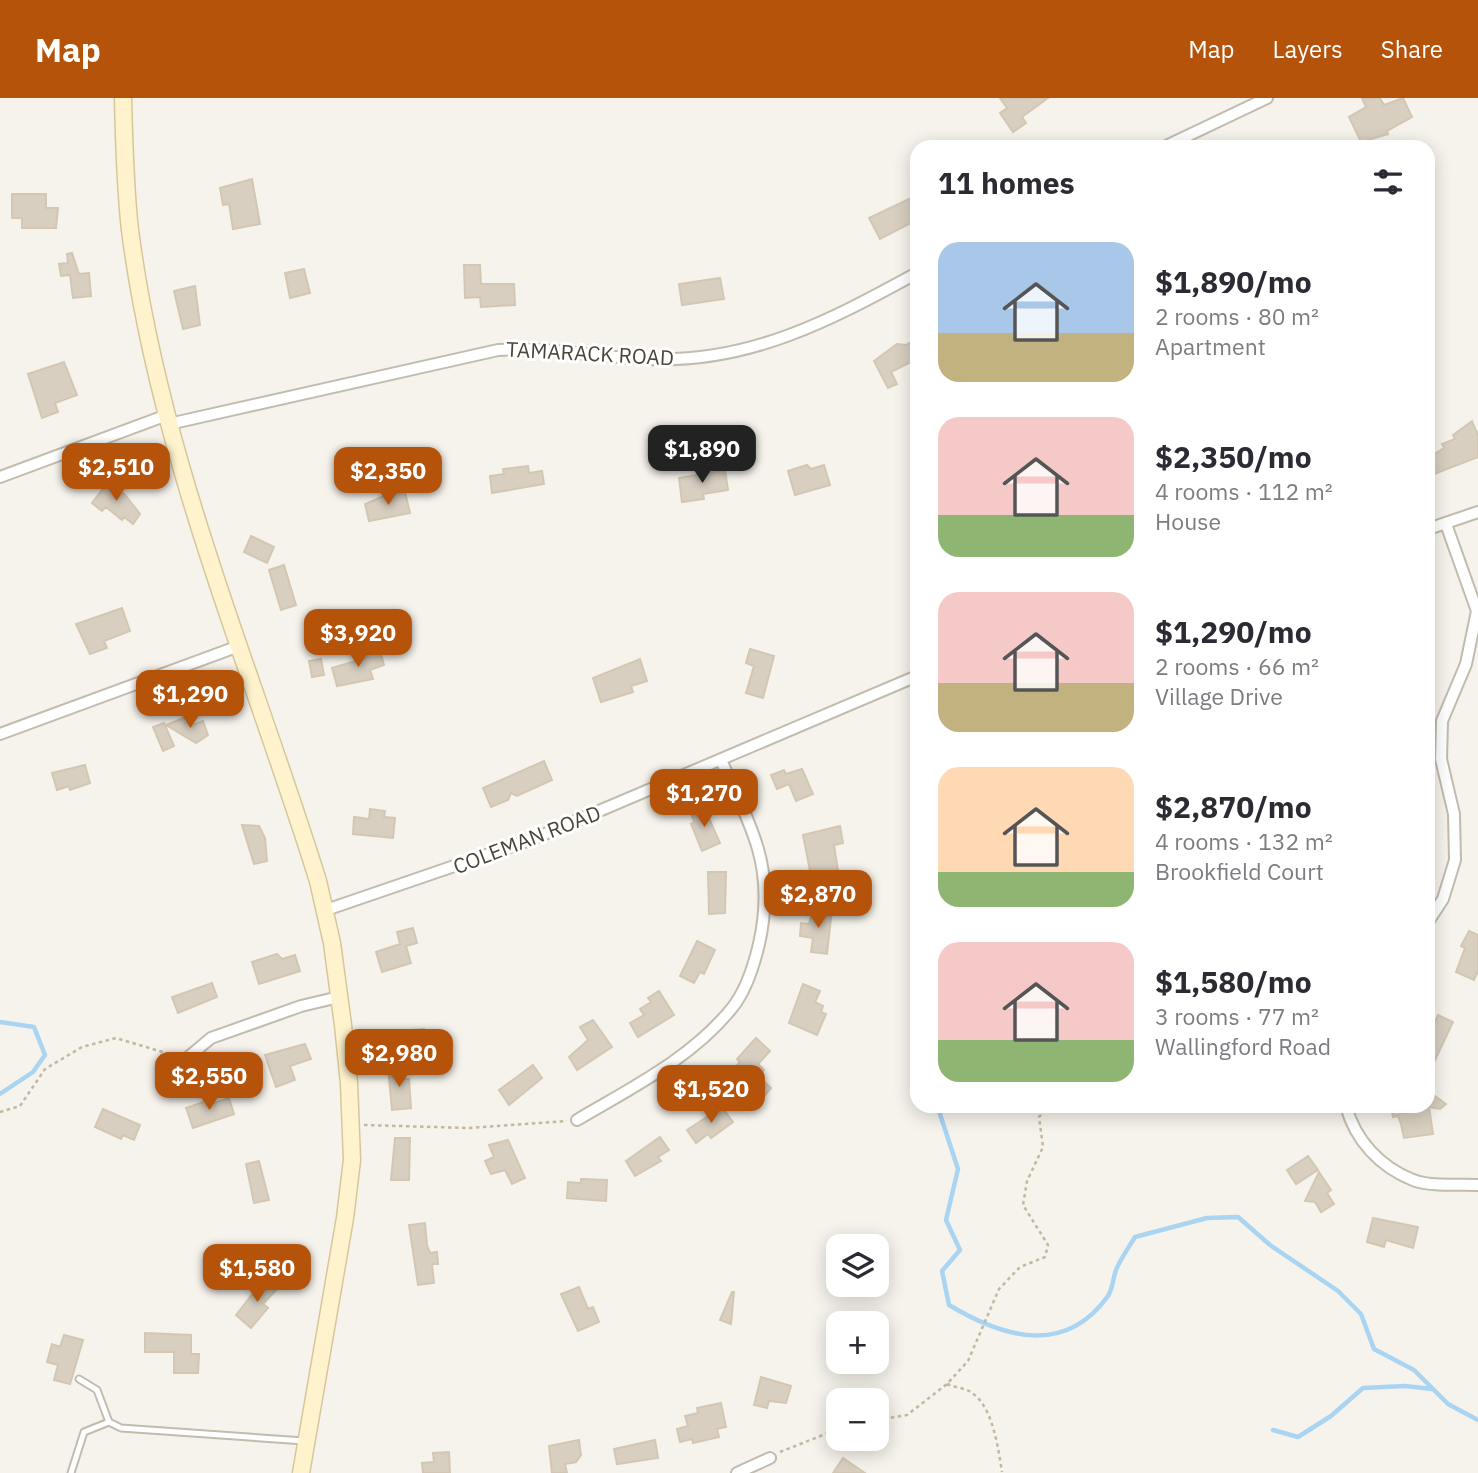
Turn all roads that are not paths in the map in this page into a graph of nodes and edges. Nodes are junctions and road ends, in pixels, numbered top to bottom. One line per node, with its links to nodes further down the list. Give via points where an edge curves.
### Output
1 (123, 98): 5 (street, via 131,231)
2 (1267, 98): 3 (street)
3 (1179, 140)
4 (910, 276): 5 (street, TAMARACK ROAD, via 798,334 725,353 647,359 498,349)
5 (168, 419): 6 (street, TAMARACK ROAD); 10 (street)
6 (0, 477)
7 (1478, 512): 8 (street)
8 (1446, 524): 9 (street); 15 (street, via 1478,611 1466,664 1442,720 1441,760 1454,814 1455,860)
9 (1435, 527)
10 (239, 646): 12 (street); 14 (street)
11 (910, 679): 13 (street, COLEMAN ROAD)
12 (0, 734)
13 (721, 760): 14 (street, COLEMAN ROAD, via 486,858); 19 (street, via 749,821 765,888 764,923 753,967 733,1007 679,1058)
14 (326, 910): 16 (street)
15 (1435, 911)
16 (339, 998): 17 (street, via 301,1006 211,1038); 23 (street, via 352,1124 345,1218)
17 (186, 1059)
18 (1348, 1113): 20 (street, via 1352,1128 1379,1161 1415,1181)
19 (577, 1120)
20 (1478, 1185)
21 (79, 1379): 22 (lane, via 97,1390)
22 (109, 1422): 23 (lane, via 121,1428); 25 (lane, via 84,1432)
23 (307, 1441): 26 (street)
24 (770, 1458): 27 (street)
25 (71, 1473)
26 (301, 1473)
27 (737, 1473)

